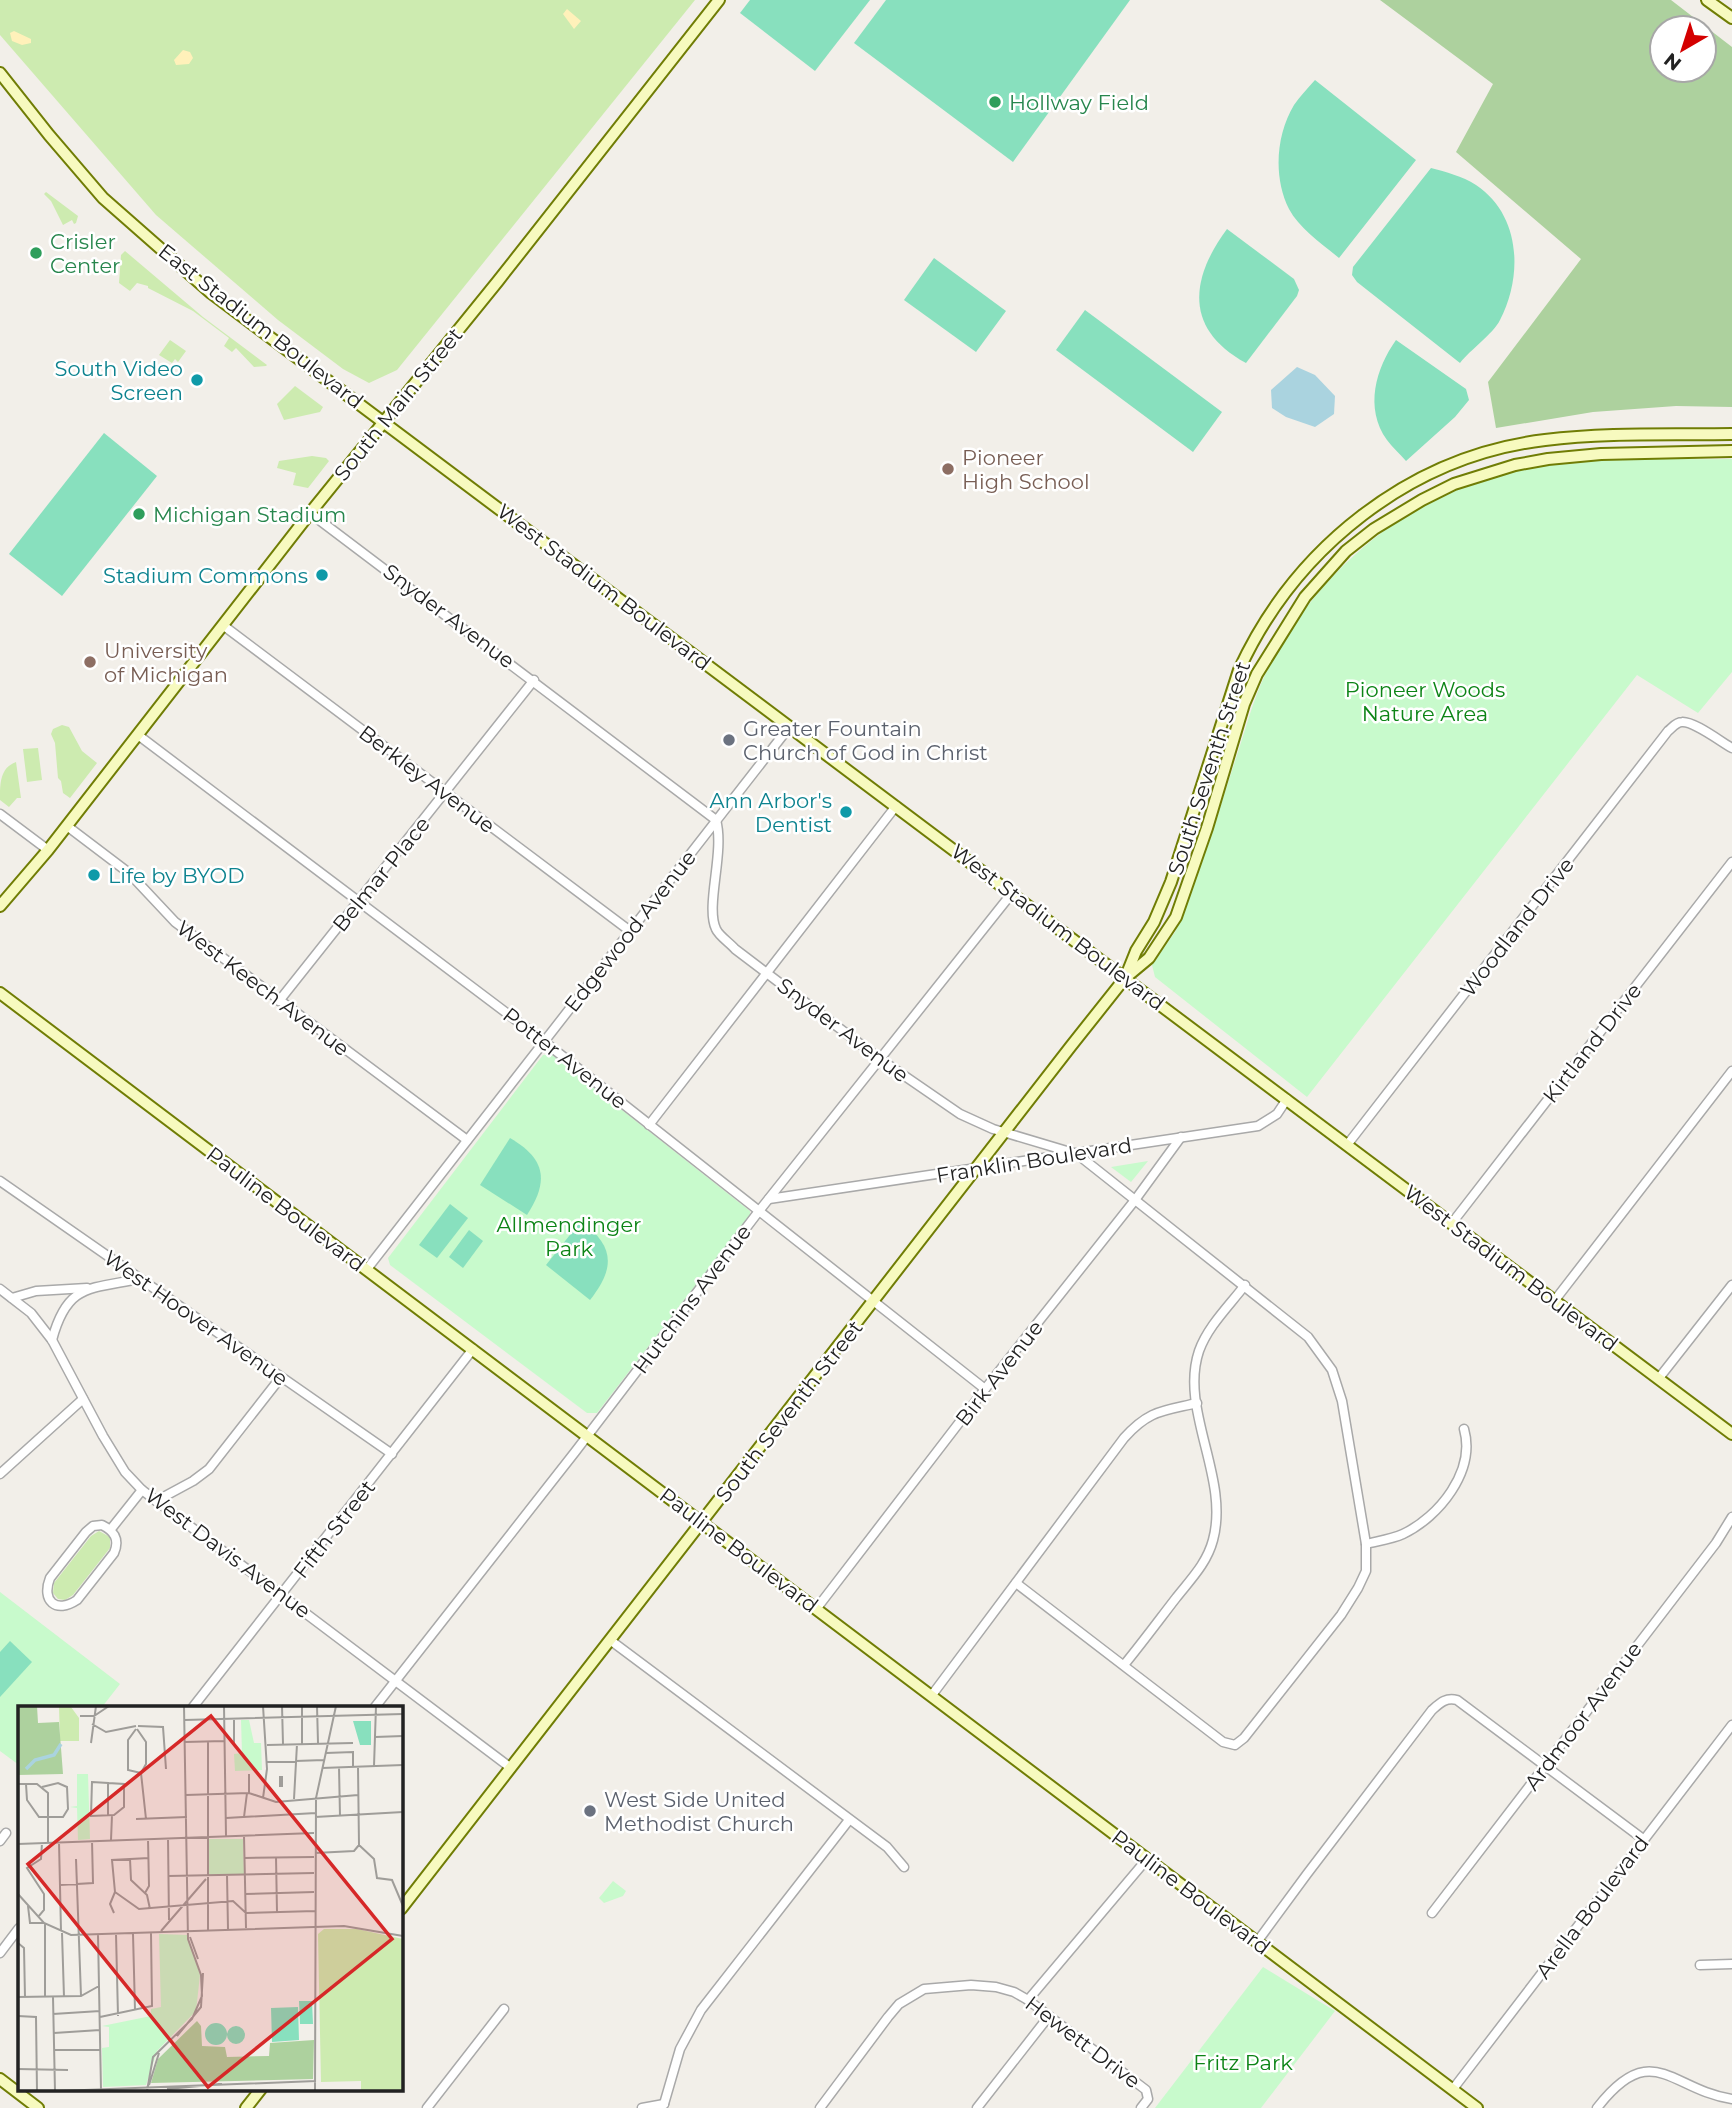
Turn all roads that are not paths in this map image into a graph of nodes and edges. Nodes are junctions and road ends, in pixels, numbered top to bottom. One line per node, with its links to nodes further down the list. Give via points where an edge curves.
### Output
1 (719, 0): 5 (street, South Main Street)
2 (1707, 0): 3 (street)
3 (1732, 19)
4 (0, 73): 5 (street, East Stadium Boulevard, via 103,198 211,293)
5 (383, 421): 8 (street, South Main Street); 11 (street, West Stadium Boulevard)
6 (1732, 434): 26 (street, South Seventh Street, via 1578,436 1509,446 1474,456 1406,487 1331,540 1308,563 1247,653 1171,882)
7 (1732, 451): 26 (street, South Seventh Street, via 1580,455 1515,465 1422,500 1346,551 1305,597 1257,674 1176,918 1149,958)
8 (310, 513): 9 (street, South Main Street); 10 (street, Snyder Avenue)
9 (224, 626): 12 (street, South Main Street); 14 (street, Berkley Avenue)
10 (534, 680): 14 (street, Belmar Place); 17 (street, Snyder Avenue)
11 (790, 726): 15 (street, West Stadium Boulevard); 17 (street, Edgewood Avenue)
12 (138, 735): 18 (street, South Main Street); 22 (street, Potter Avenue)
13 (1732, 748): 37 (street, Woodland Drive, via 1683,722 1668,731)
14 (446, 792): 22 (street, Belmar Place); 24 (street, Berkley Avenue)
15 (896, 806): 21 (street, West Stadium Boulevard); 25 (street)
16 (0, 814): 19 (street)
17 (716, 820): 24 (street, Edgewood Avenue); 25 (street, Snyder Avenue, via 720,834 713,905 716,930)
18 (67, 826): 19 (street, South Main Street); 28 (street, West Keech Avenue, via 129,873 175,922)
19 (48, 850): 23 (street, South Main Street)
20 (1732, 862): 44 (street, Kirtland Drive)
21 (1012, 893): 26 (street, West Stadium Boulevard); 30 (street, Hutchins Avenue)
22 (359, 901): 28 (street, Belmar Place); 29 (street, Potter Avenue)
23 (0, 906)
24 (631, 931): 29 (street, Edgewood Avenue)
25 (767, 973): 30 (street, Snyder Avenue); 33 (street)
26 (1125, 978): 32 (street, West Stadium Boulevard); 34 (street, South Seventh Street)
27 (0, 993): 45 (street, Pauline Boulevard)
28 (279, 1001): 36 (street, West Keech Avenue)
29 (544, 1042): 33 (street, Potter Avenue); 36 (street, Edgewood Avenue)
30 (880, 1059): 34 (street, Snyder Avenue, via 960,1115); 41 (street, Hutchins Avenue)
31 (1732, 1071): 52 (street)
32 (1287, 1099): 35 (street, Franklin Boulevard, via 1277,1114 1258,1126); 37 (street, West Stadium Boulevard)
33 (649, 1125): 43 (street, Potter Avenue)
34 (1005, 1132): 38 (street, Snyder Avenue); 39 (street, South Seventh Street)
35 (1181, 1137): 38 (street, Franklin Boulevard); 42 (street, Birk Avenue)
36 (467, 1140): 45 (street, Edgewood Avenue)
37 (1347, 1146): 44 (street, West Stadium Boulevard)
38 (1077, 1154): 39 (street, Franklin Boulevard); 42 (street, Snyder Avenue)
39 (975, 1170): 41 (street, Franklin Boulevard); 53 (street, South Seventh Street)
40 (0, 1181): 46 (street, West Hoover Avenue)
41 (769, 1199): 43 (street, Hutchins Avenue)
42 (1135, 1200): 47 (street, Snyder Avenue); 58 (street, Birk Avenue)
43 (759, 1211): 53 (street, Potter Avenue); 63 (street, Hutchins Avenue)
44 (1452, 1223): 52 (street, West Stadium Boulevard)
45 (367, 1269): 55 (street, Pauline Boulevard)
46 (139, 1279): 49 (street); 56 (street, West Hoover Avenue)
47 (1245, 1285): 60 (street, via 1208,1332 1199,1352); 71 (street, Snyder Avenue, via 1308,1337 1332,1370 1342,1401)
48 (1732, 1285): 57 (street)
49 (87, 1288): 51 (street, via 36,1291); 54 (street, via 61,1311)
50 (0, 1289): 51 (street, West Davis Avenue)
51 (12, 1298): 54 (street, West Davis Avenue)
52 (1555, 1300): 57 (street, West Stadium Boulevard)
53 (874, 1302): 58 (street, Potter Avenue); 69 (street, South Seventh Street)
54 (52, 1340): 59 (street, West Davis Avenue)
55 (473, 1349): 63 (street, Pauline Boulevard); 64 (street, Fifth Street)
56 (281, 1377): 64 (street, West Hoover Avenue); 67 (street, via 209,1469)
57 (1659, 1378): 62 (street, West Stadium Boulevard)
58 (985, 1389): 74 (street, Birk Avenue)
59 (83, 1399): 65 (street); 66 (street, West Davis Avenue, via 125,1472)
60 (1197, 1403): 72 (street, via 1139,1421); 76 (street, via 1216,1491 1213,1540 1202,1566)
61 (1464, 1430): 71 (street, via 1466,1455 1448,1497 1402,1535)
62 (1732, 1434)
63 (588, 1436): 69 (street, Pauline Boulevard); 77 (street, Hutchins Avenue)
64 (392, 1454): 73 (street, Fifth Street)
65 (0, 1474)
66 (142, 1490): 67 (street, West Davis Avenue); 70 (street)
67 (156, 1501): 73 (street, West Davis Avenue)
68 (1732, 1517): 82 (street, Ardmoor Avenue)
69 (702, 1522): 74 (street, Pauline Boulevard); 75 (street, South Seventh Street)
70 (111, 1530): 70 (street, via 93,1526 50,1578 46,1587 53,1604 68,1606 77,1600 114,1553 117,1545)
71 (1366, 1544): 76 (street, Snyder Avenue, via 1366,1571 1359,1588 1235,1745 1213,1735)
72 (1016, 1583): 76 (street); 78 (street)
73 (282, 1594): 77 (street, West Davis Avenue); 79 (street, Fifth Street)
74 (817, 1608): 78 (street, Pauline Boulevard)
75 (610, 1640): 83 (street, South Seventh Street); 84 (street)
76 (1124, 1665)
77 (396, 1680): 80 (street, Hutchins Avenue); 83 (street, West Davis Avenue)
78 (932, 1695): 86 (street, Pauline Boulevard)
79 (194, 1706)
80 (376, 1706)
81 (1732, 1725): 85 (street, Arella Boulevard)
82 (1546, 1766): 85 (street); 89 (street, Ardmoor Avenue); 91 (street, via 1457,1700 1443,1701)
83 (511, 1768): 88 (street, South Seventh Street)
84 (849, 1819): 87 (street, via 887,1847); 102 (street, via 701,2010 680,2049)
85 (1643, 1839): 99 (street, Arella Boulevard)
86 (1147, 1859): 91 (street, Pauline Boulevard); 95 (street)
87 (904, 1867)
88 (402, 1908)
89 (1432, 1913)
90 (18, 1929): 92 (street)
91 (1258, 1942): 99 (street, Pauline Boulevard)
92 (0, 1953)
93 (1732, 1964): 94 (street)
94 (1700, 1965)
95 (1028, 2000): 97 (street, Hewett Drive); 107 (street, Hewett Drive, via 996,1987 924,1989 899,2004)
96 (504, 2009): 105 (street)
97 (1049, 2016): 108 (street); 109 (street, Hewett Drive, via 1142,2086 1149,2093)
98 (0, 2079): 103 (street)
99 (1453, 2089): 110 (street, Pauline Boulevard)
100 (260, 2090): 104 (street)
101 (1732, 2099): 111 (street, via 1652,2071 1622,2080)
102 (667, 2106): 106 (street)
103 (38, 2108)
104 (246, 2108)
105 (427, 2108)
106 (642, 2108)
107 (820, 2108)
108 (977, 2108)
109 (1141, 2108)
110 (1477, 2108)
111 (1597, 2108)

